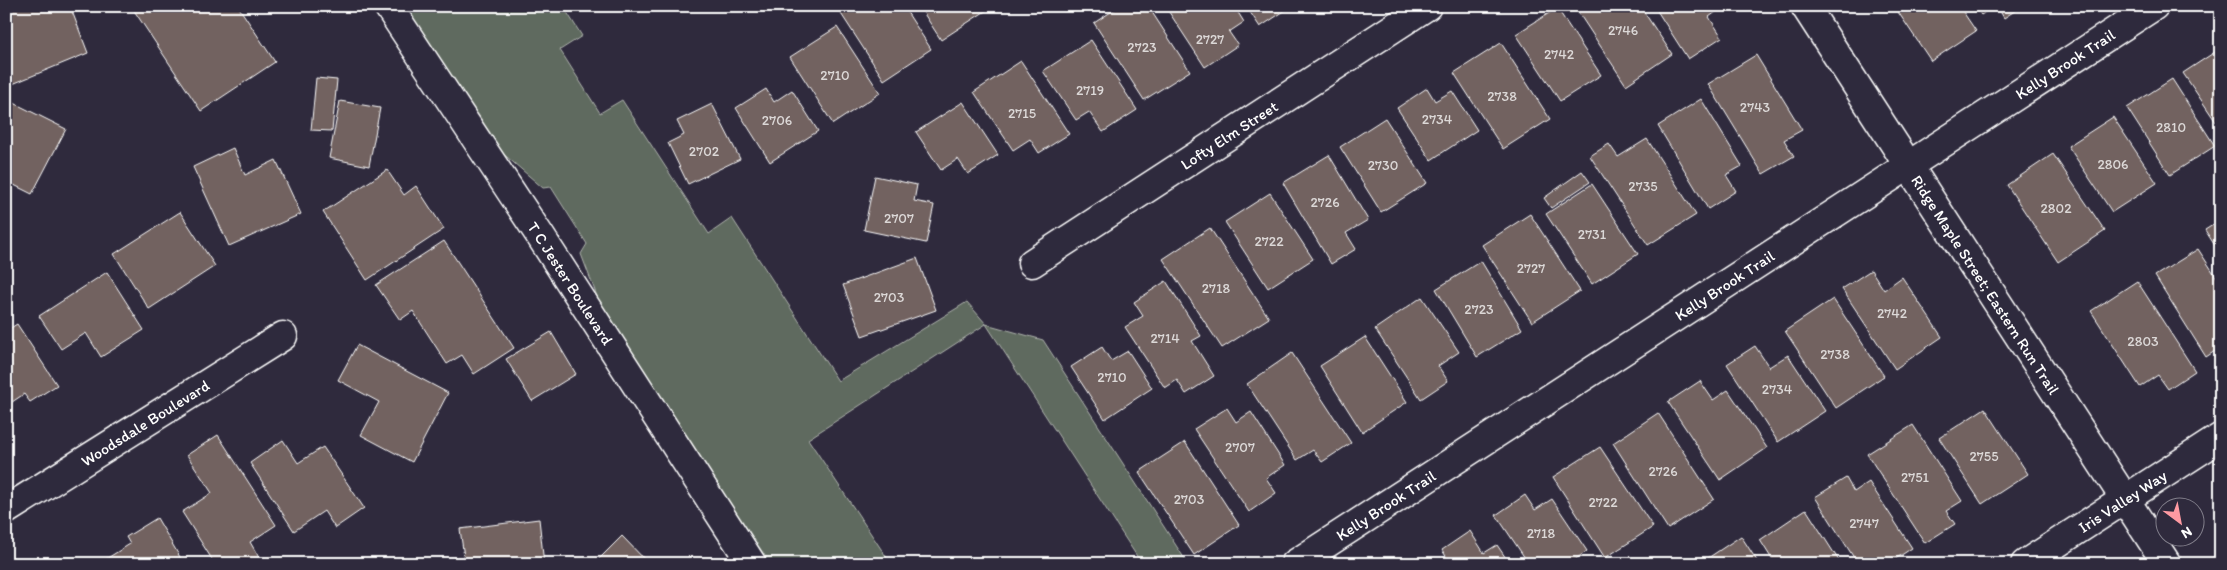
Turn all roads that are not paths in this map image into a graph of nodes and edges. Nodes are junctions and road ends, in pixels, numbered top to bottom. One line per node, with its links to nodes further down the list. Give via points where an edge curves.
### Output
1 (388, 6): 11 (street, T C Jester Boulevard)
2 (1426, 6): 6 (street, Lofty Elm Street)
3 (1806, 6): 5 (street, Ridge Maple Street; Eastern Run Trail)
4 (2154, 6): 5 (street, Kelly Brook Trail)
5 (1909, 165): 9 (street, Ridge Maple Street; Eastern Run Trail); 12 (street, Kelly Brook Trail)
6 (1032, 263)
7 (283, 336): 10 (street, Woodsdale Boulevard)
8 (2221, 437): 9 (street, Iris Valley Way)
9 (2125, 499): 13 (street, Iris Valley Way); 14 (street, Ridge Maple Street; Eastern Run Trail)
10 (6, 510)
11 (752, 564)
12 (1295, 564)
13 (2025, 564)
14 (2167, 564)

